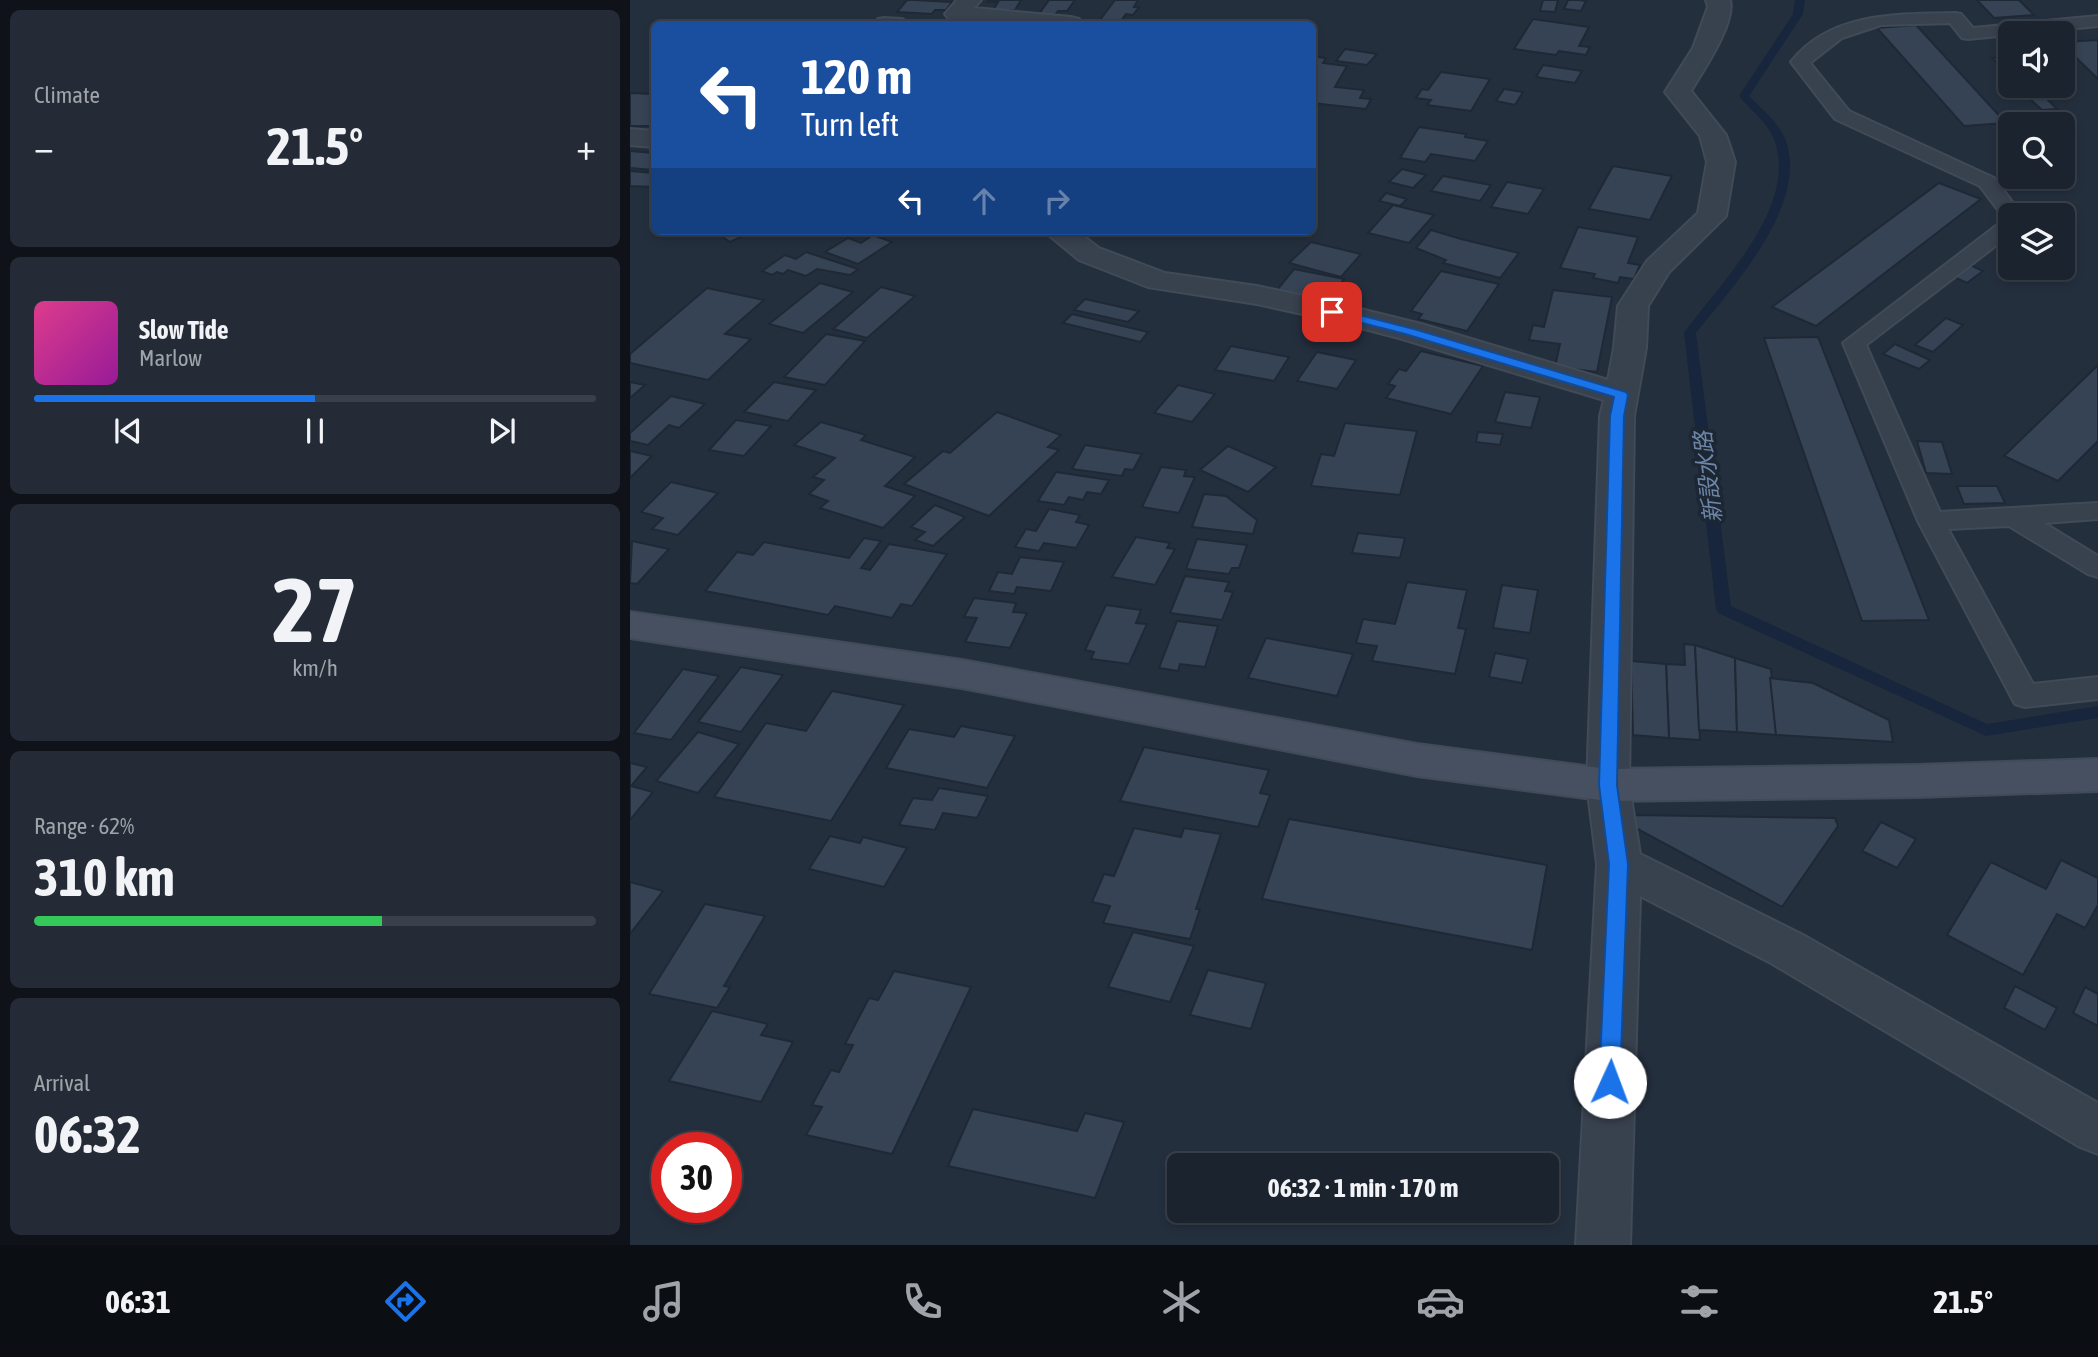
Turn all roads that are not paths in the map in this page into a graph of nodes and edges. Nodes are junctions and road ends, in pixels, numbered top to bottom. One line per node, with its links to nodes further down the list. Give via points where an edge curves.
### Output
1 (1718, 0): 10 (street, via 1720,7 1705,48 1678,92 1713,135 1721,162 1712,216 1657,267 1633,306)
2 (972, 13): 3 (street)
3 (1075, 19)
4 (2098, 21): 7 (lane, via 1968,34 1955,18 1880,20 1836,34 1800,62 1842,115 1987,182)
5 (630, 137): 6 (street)
6 (651, 139)
7 (2003, 203)
8 (1998, 234): 13 (lane, via 1854,343)
9 (1063, 235): 10 (street, via 1089,254 1159,281 1257,295 1410,331)
10 (1621, 395): 18 (street)
11 (2098, 511): 12 (lane)
12 (2014, 517): 13 (lane); 14 (lane)
13 (1931, 521): 16 (lane, via 2025,696)
14 (2098, 568)
15 (630, 625): 18 (street, via 962,674 1417,760)
16 (2098, 688)
17 (2098, 775): 18 (street)
18 (1608, 785): 19 (street)
19 (1619, 864): 20 (street, via 1787,949); 21 (street)
20 (2098, 1130)
21 (1603, 1245)

